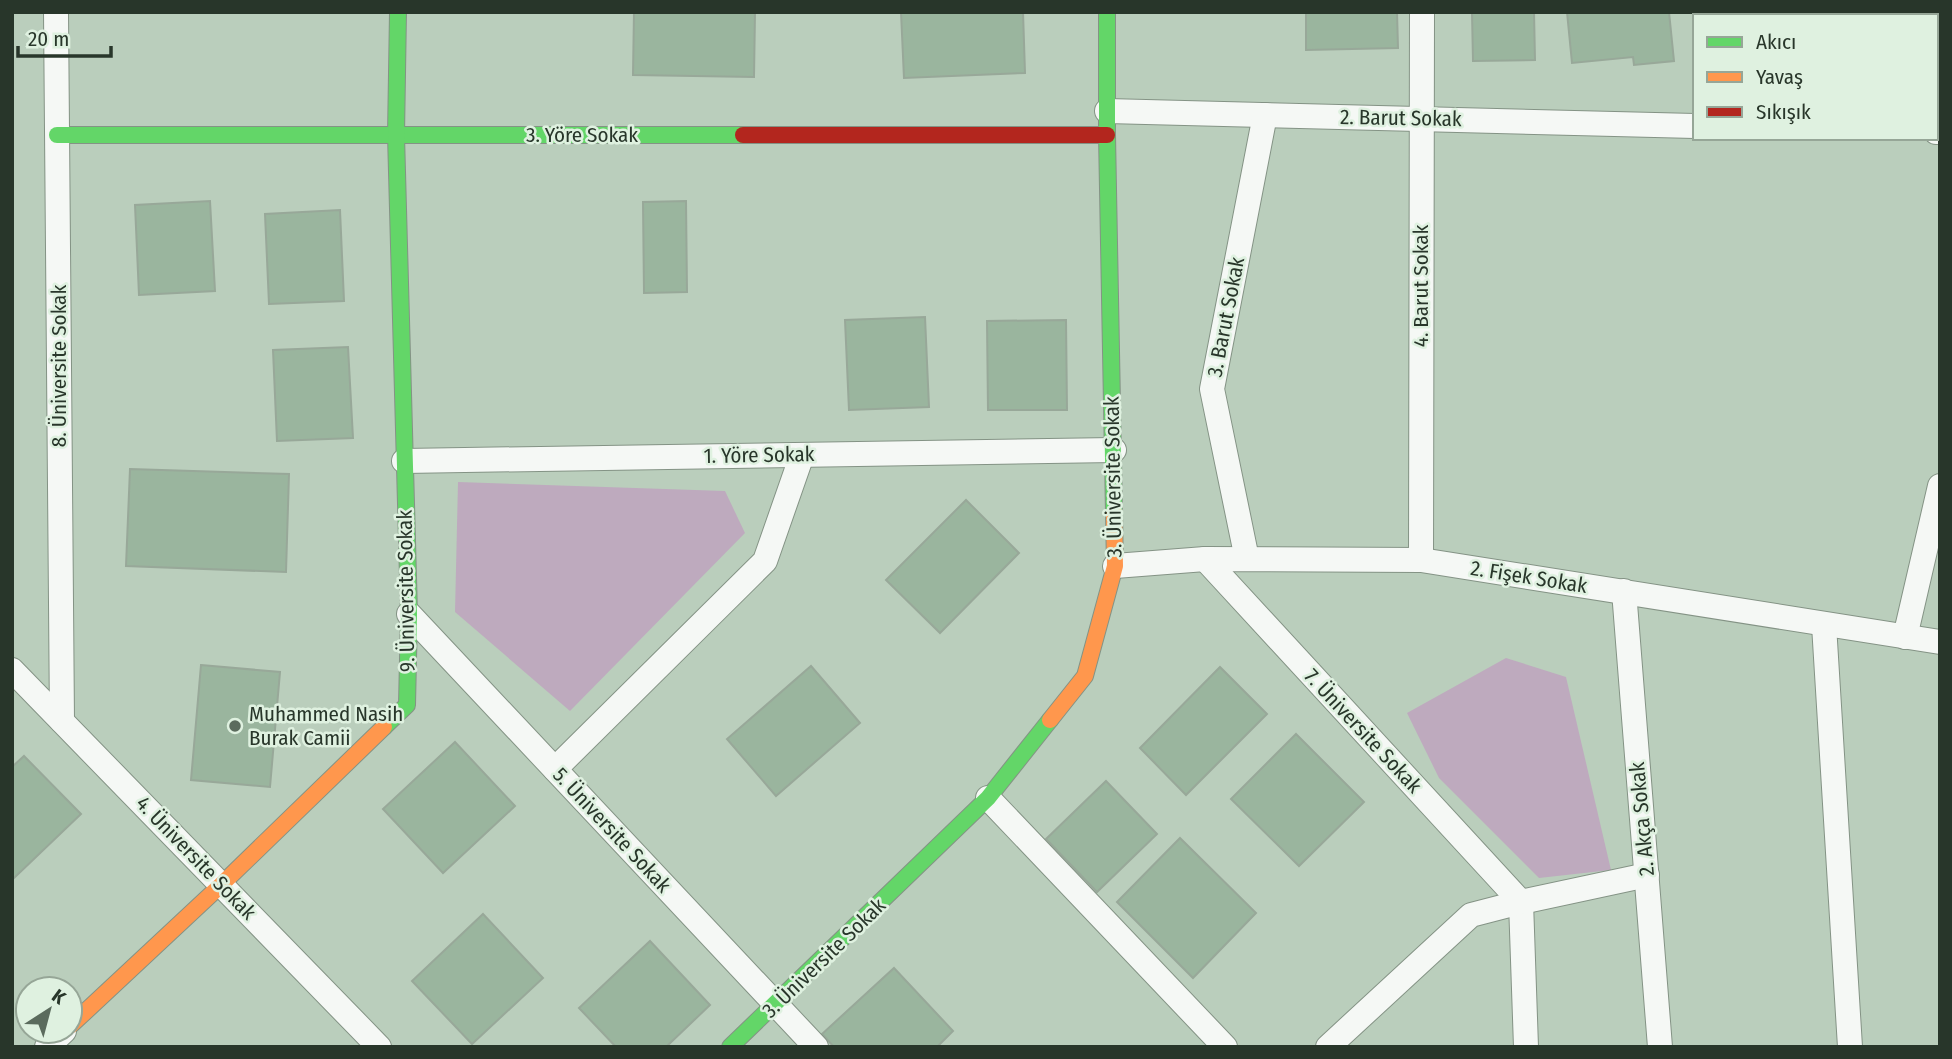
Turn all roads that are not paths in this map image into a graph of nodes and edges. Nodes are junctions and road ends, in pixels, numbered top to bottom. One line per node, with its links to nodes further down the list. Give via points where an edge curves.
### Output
1 (56, 12): 9 (street, 8. Üniversite Sokak)
2 (398, 12): 10 (street, 9. Üniversite Sokak)
3 (1107, 12): 7 (street, 3. Üniversite Sokak)
4 (1422, 12): 6 (street, 4. Barut Sokak)
5 (1265, 115): 6 (street, 2. Barut Sokak); 7 (street, 2. Barut Sokak); 16 (street, 3. Barut Sokak, via 1213,389)
6 (1422, 119): 8 (street, 2. Barut Sokak); 17 (street, 4. Barut Sokak)
7 (1107, 123): 10 (street, 3. Yöre Sokak); 11 (street, 3. Üniversite Sokak)
8 (1693, 126)
9 (57, 135): 10 (street, 3. Yöre Sokak); 25 (street, 8. Üniversite Sokak)
10 (396, 135): 13 (street, 9. Üniversite Sokak)
11 (1114, 450): 12 (street, 1. Yöre Sokak); 18 (street, 3. Üniversite Sokak)
12 (803, 455): 13 (street, 1. Yöre Sokak); 26 (street, via 765,561)
13 (404, 461): 20 (street, 9. Üniversite Sokak)
14 (1940, 486): 22 (street)
15 (1205, 559): 16 (street, 2. Fişek Sokak); 18 (street, 2. Fişek Sokak); 30 (street, 7. Üniversite Sokak)
16 (1247, 559): 17 (street, 2. Fişek Sokak)
17 (1421, 560): 19 (street, 2. Fişek Sokak)
18 (1115, 566): 27 (street, 3. Üniversite Sokak, via 1085,676)
19 (1624, 591): 21 (street, 2. Fişek Sokak); 28 (street, 2. Akça Sokak)
20 (409, 614): 26 (street, 5. Üniversite Sokak); 29 (street, 9. Üniversite Sokak, via 407,705)
21 (1824, 625): 22 (street, 2. Fişek Sokak); 40 (street)
22 (1905, 637): 23 (street, 2. Fişek Sokak)
23 (1940, 642)
24 (12, 670): 25 (street, 4. Üniversite Sokak)
25 (62, 720): 29 (street, 4. Üniversite Sokak)
26 (555, 769): 31 (street, 5. Üniversite Sokak)
27 (988, 798): 31 (street, 3. Üniversite Sokak); 36 (street)
28 (1647, 875): 30 (street); 39 (street, 2. Akça Sokak)
29 (221, 885): 32 (street, 9. Üniversite Sokak); 33 (street, 4. Üniversite Sokak)
30 (1521, 902): 37 (street, via 1471,915); 38 (street)
31 (776, 1004): 34 (street, 3. Üniversite Sokak); 35 (street, 5. Üniversite Sokak)
32 (84, 1013)
33 (379, 1047)
34 (730, 1047)
35 (816, 1047)
36 (1225, 1047)
37 (1328, 1047)
38 (1526, 1047)
39 (1660, 1047)
40 (1850, 1047)

